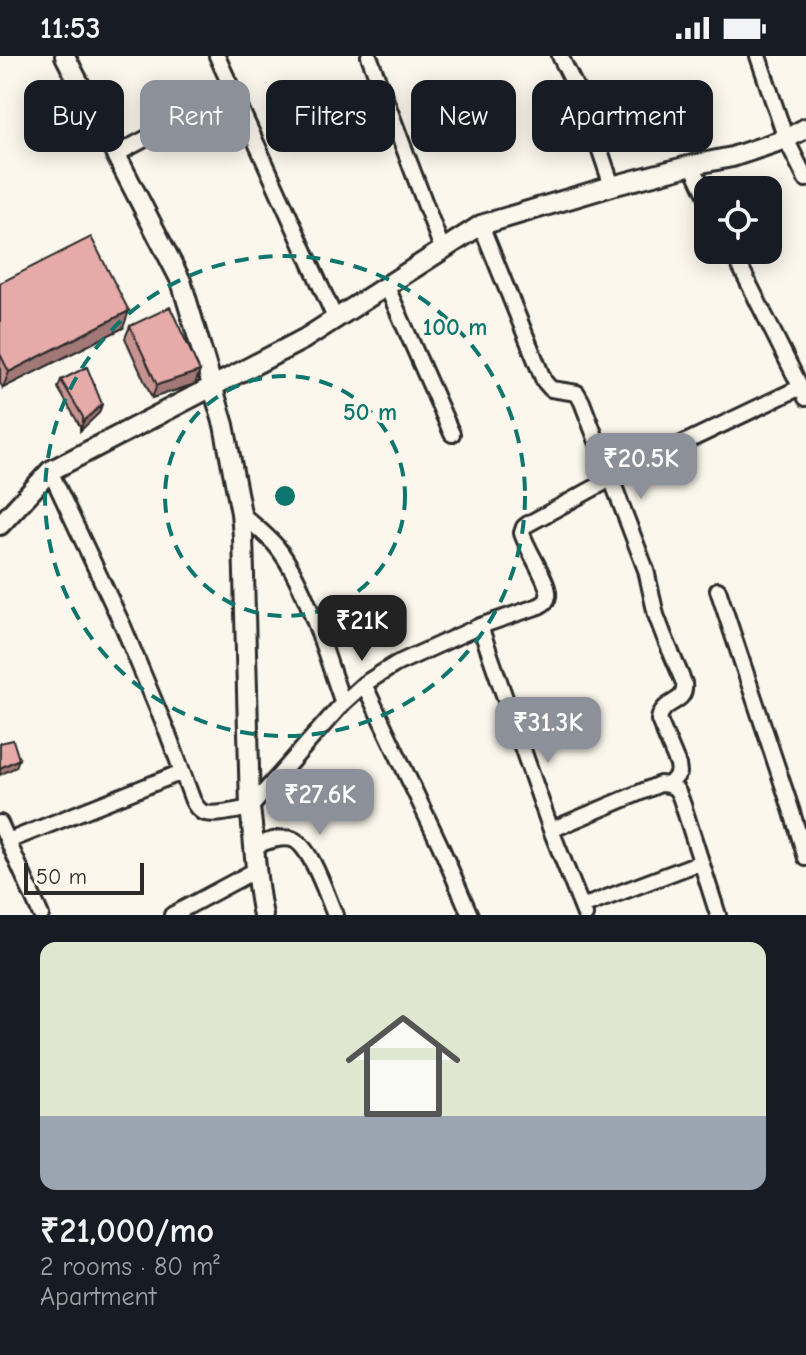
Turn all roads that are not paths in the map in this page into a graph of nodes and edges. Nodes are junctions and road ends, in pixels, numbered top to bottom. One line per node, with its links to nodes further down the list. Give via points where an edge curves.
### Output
1 (65, 56): 11 (street)
2 (217, 56): 6 (street)
3 (369, 56): 17 (street)
4 (560, 56): 15 (street, via 585,106)
5 (758, 56): 9 (street)
6 (228, 80)
7 (806, 128): 9 (street)
8 (250, 130): 20 (street)
9 (786, 139): 12 (street); 14 (street)
10 (140, 142): 11 (street)
11 (115, 155): 21 (street, via 181,281)
12 (692, 165): 13 (street); 15 (street)
13 (697, 176)
14 (806, 179)
15 (612, 186): 16 (street)
16 (481, 225): 17 (street); 25 (street, via 544,381 551,389 577,393)
17 (443, 251): 19 (street)
18 (739, 264): 22 (street)
19 (387, 287): 20 (street); 23 (street)
20 (335, 318): 21 (street)
21 (212, 387): 24 (street); 26 (street)
22 (803, 393): 25 (street, via 679,444)
23 (452, 434)
24 (50, 471): 27 (street); 32 (street, via 123,626)
25 (612, 479): 29 (street, via 524,527 524,539 547,584 546,602); 33 (street, via 684,683 682,697 659,714 678,765 679,773)
26 (241, 513): 31 (street, via 277,547 297,580); 35 (street)
27 (0, 525)
28 (718, 590): 34 (street)
29 (480, 626): 30 (street); 37 (street)
30 (364, 684): 31 (street); 48 (street)
31 (343, 703): 35 (street)
32 (182, 772): 35 (street, via 193,801 204,813); 38 (street)
33 (670, 784): 37 (street); 41 (street, via 678,790)
34 (799, 807): 40 (street)
35 (250, 808): 39 (street)
36 (0, 823): 38 (street)
37 (551, 830): 43 (street)
38 (8, 841): 44 (street)
39 (255, 846): 42 (street); 47 (street, via 277,839 301,844)
40 (806, 858)
41 (701, 862): 43 (street); 49 (street)
42 (256, 870): 45 (street); 46 (street)
43 (584, 911)
44 (41, 915)
45 (172, 915)
46 (263, 915)
47 (335, 915)
48 (470, 915)
49 (718, 915)

